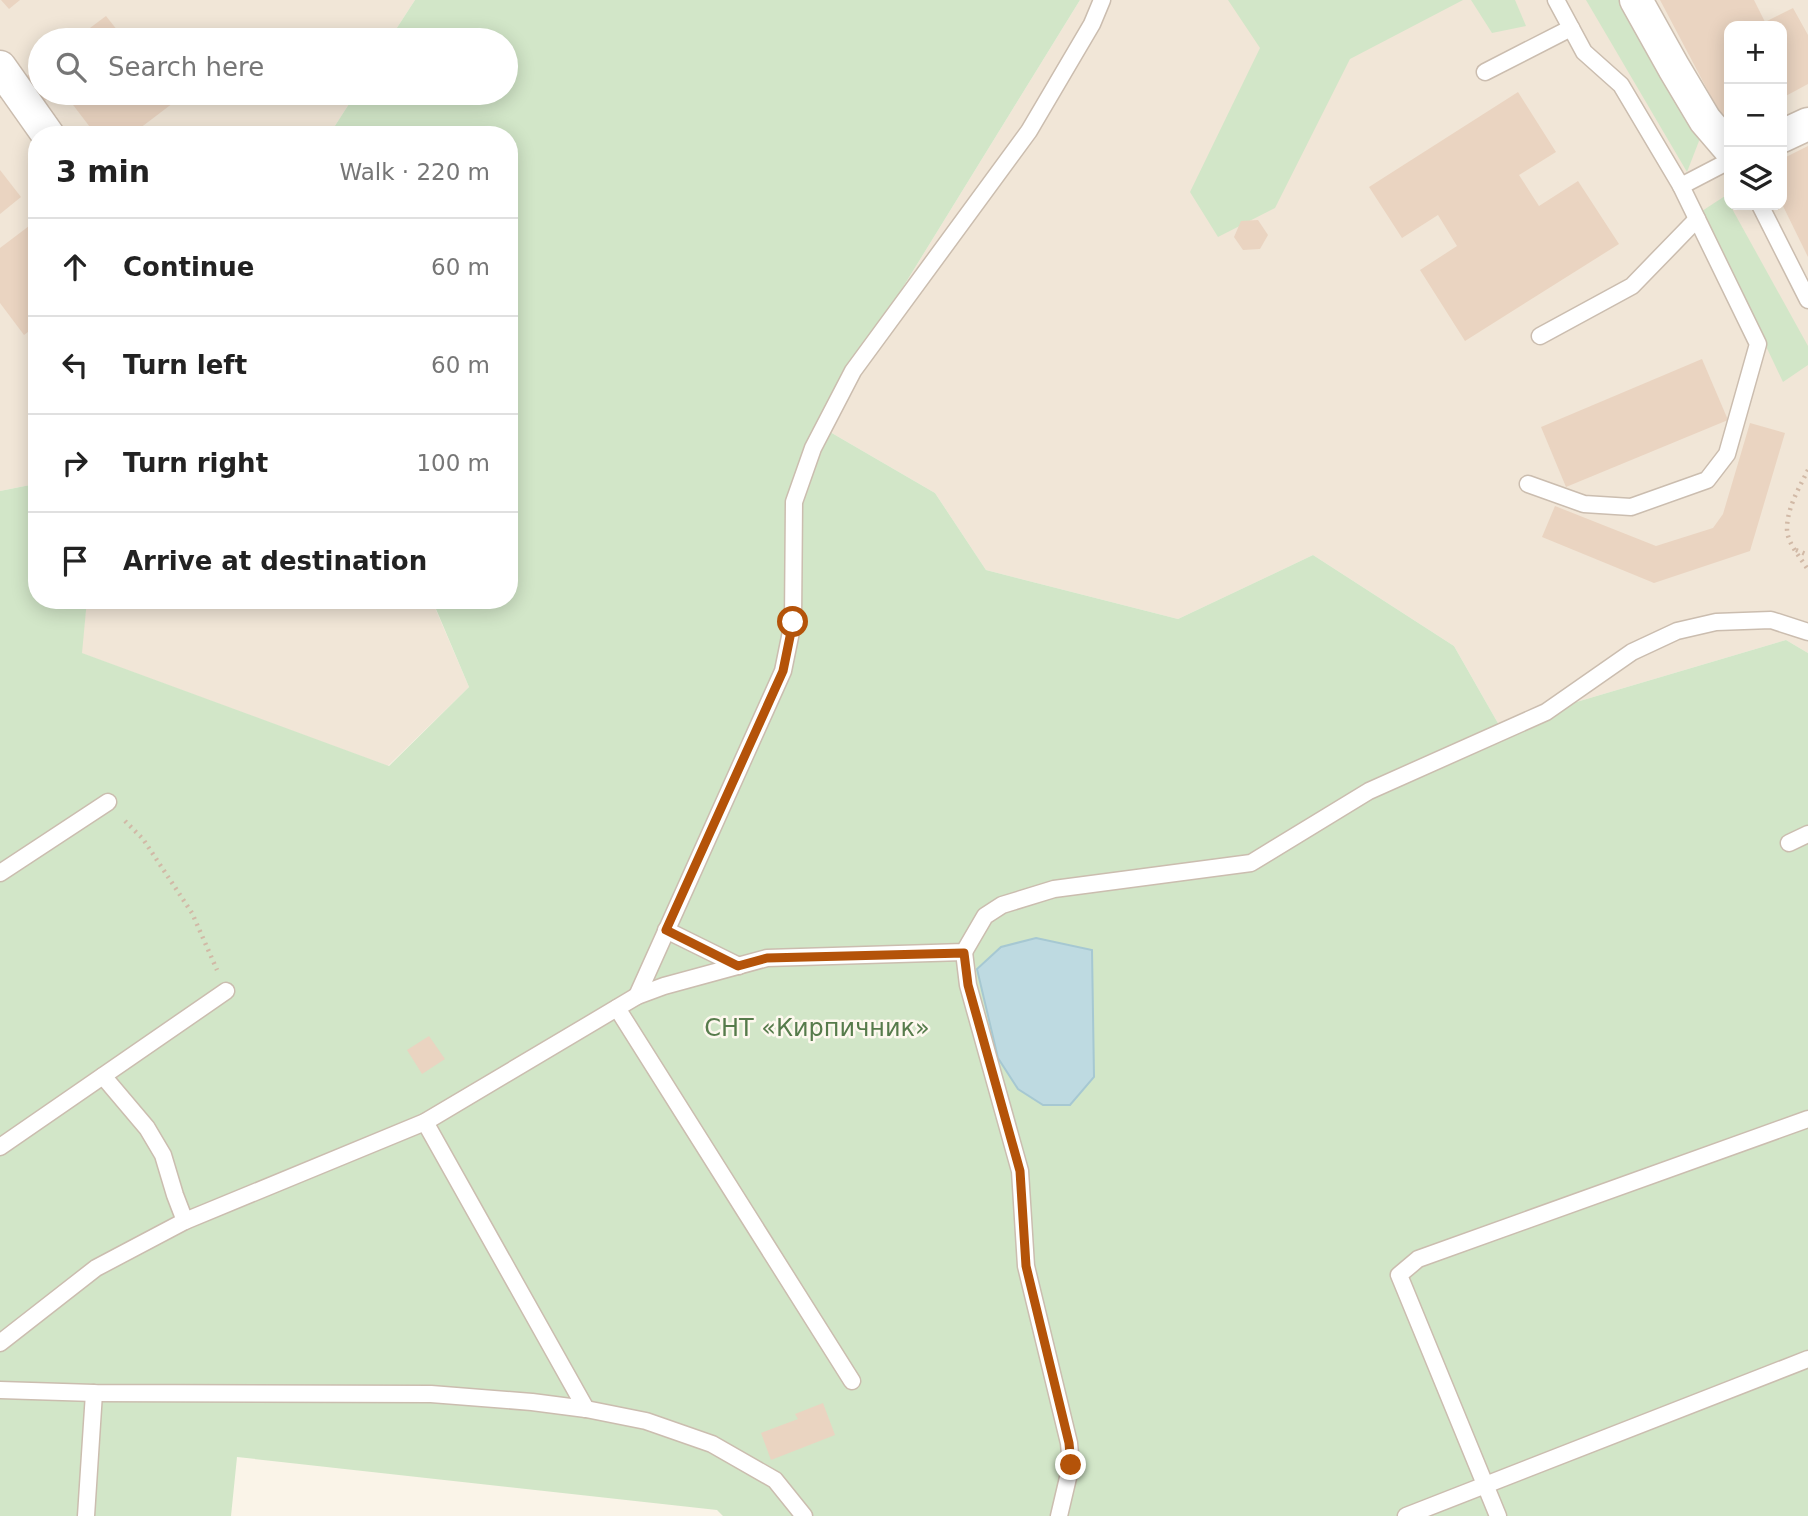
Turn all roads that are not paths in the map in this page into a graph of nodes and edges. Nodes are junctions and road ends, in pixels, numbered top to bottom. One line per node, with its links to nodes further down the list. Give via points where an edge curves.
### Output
1 (1102, 0): 23 (lane, via 1093,24 1029,131 853,370 813,448 794,502 793,622 783,671)
2 (1556, 0): 4 (lane)
3 (1636, 0): 10 (street, via 1699,110)
4 (1570, 27): 6 (lane); 12 (lane, via 1584,52 1621,85)
5 (0, 67): 8 (street)
6 (1485, 72)
7 (1808, 124): 9 (street)
8 (42, 126)
9 (1787, 134)
10 (1728, 147)
11 (1724, 164): 12 (lane)
12 (1681, 186): 14 (lane)
13 (1763, 210): 15 (lane)
14 (1697, 219): 16 (lane, via 1632,286); 17 (lane, via 1758,344 1727,454 1707,480 1631,508 1584,504)
15 (1808, 300)
16 (1540, 336)
17 (1528, 484)
18 (1808, 632): 24 (lane, via 1770,620 1716,622 1677,631 1632,652 1546,712 1369,791 1251,863 1054,888 1002,905 985,916)
19 (108, 802): 22 (lane)
20 (1808, 834): 21 (lane)
21 (1789, 843)
22 (0, 873)
23 (666, 930): 25 (lane); 27 (lane)
24 (964, 953): 25 (lane, via 767,958); 43 (lane, via 968,985 1020,1171 1026,1266 1069,1443 1071,1465)
25 (738, 966): 27 (lane)
26 (226, 991): 29 (lane)
27 (637, 996): 28 (lane)
28 (617, 1007): 31 (lane); 36 (lane)
29 (103, 1076): 32 (lane); 33 (lane, via 147,1128 163,1155)
30 (1808, 1119): 40 (lane, via 1418,1259 1399,1275)
31 (425, 1122): 33 (lane); 39 (lane)
32 (0, 1147)
33 (185, 1221): 34 (lane, via 96,1268)
34 (0, 1343)
35 (1808, 1359): 40 (lane)
36 (852, 1381)
37 (0, 1390): 38 (lane)
38 (94, 1393): 39 (lane, via 431,1395); 41 (lane)
39 (586, 1409): 42 (lane, via 646,1421 712,1444 775,1480)
40 (1485, 1485): 44 (lane); 45 (lane)
41 (86, 1516)
42 (804, 1516)
43 (1059, 1516)
44 (1406, 1516)
45 (1498, 1516)

